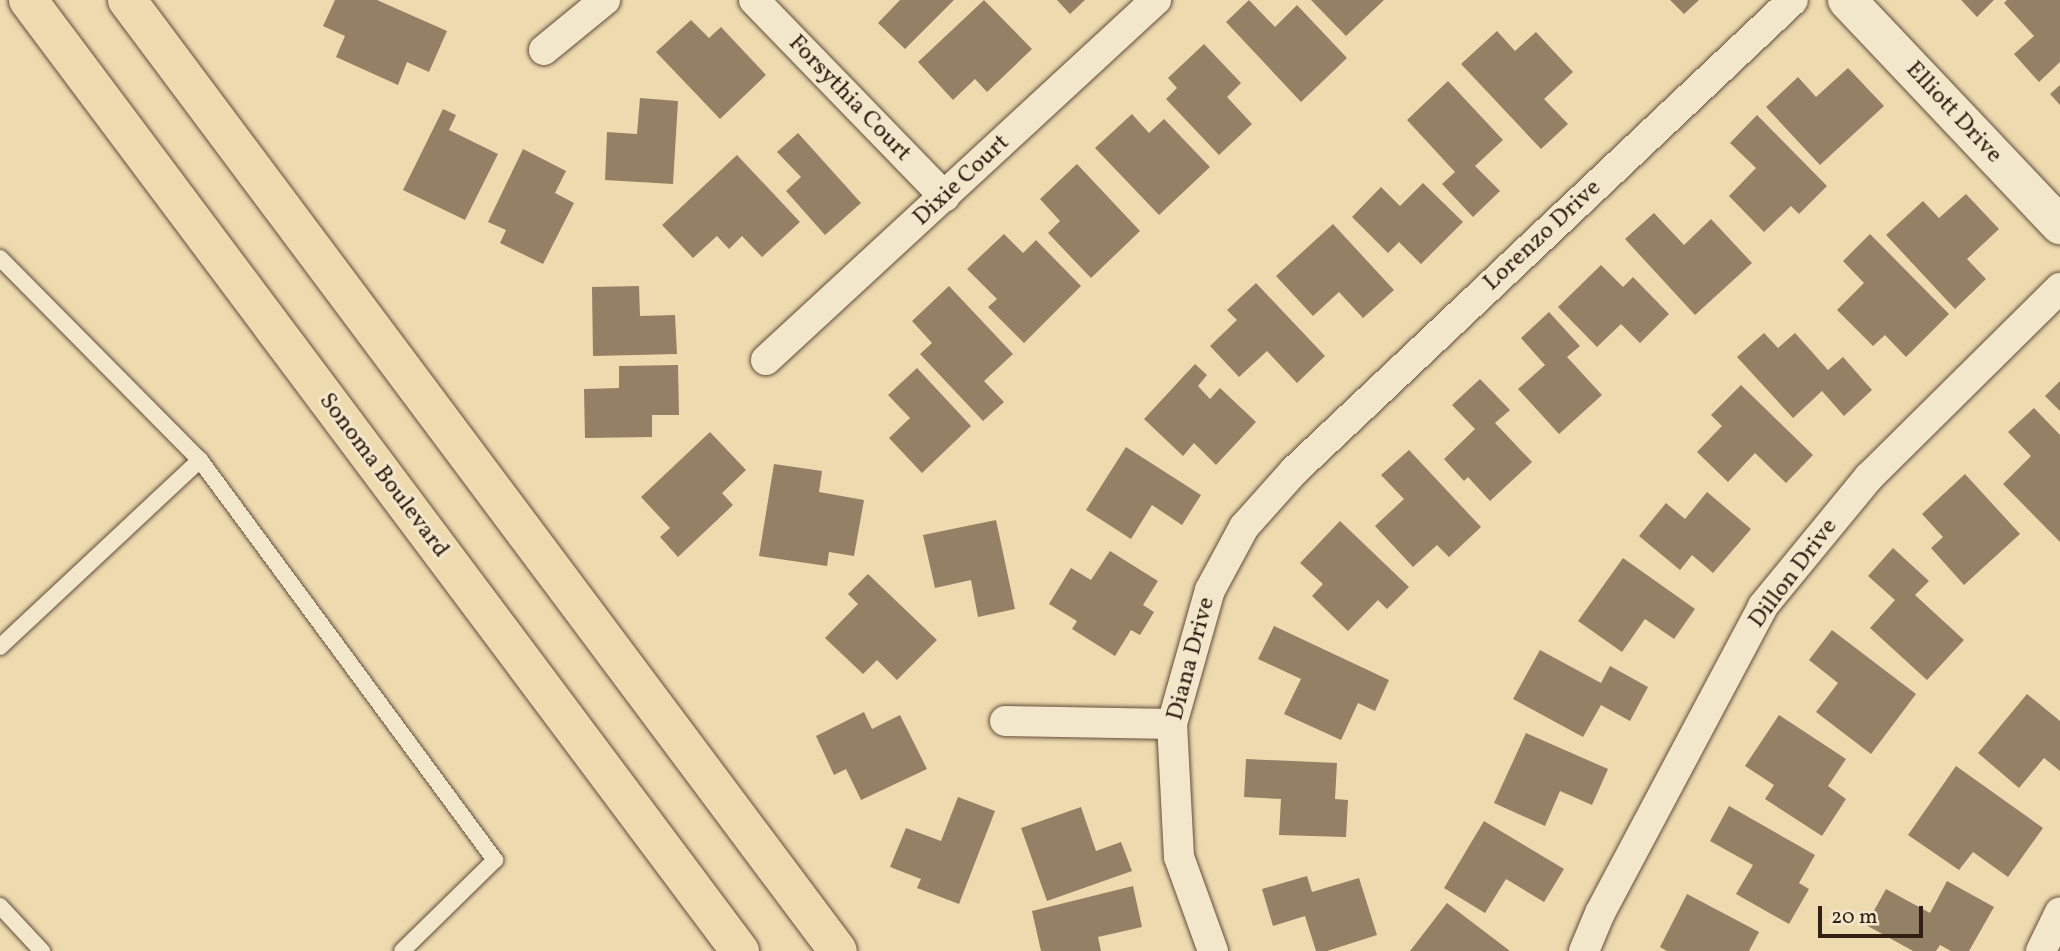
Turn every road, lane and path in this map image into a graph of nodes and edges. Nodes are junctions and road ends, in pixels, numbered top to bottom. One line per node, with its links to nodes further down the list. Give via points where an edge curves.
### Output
1 (28, 0): 23 (highway, Sonoma Boulevard)
2 (127, 0): 24 (highway)
3 (604, 0): 8 (street)
4 (754, 0): 9 (street, Forsythia Court)
5 (1156, 0): 9 (street, Dixie Court)
6 (1793, 0): 15 (street, Lorenzo Drive)
7 (1847, 0): 10 (street, Elliott Drive)
8 (544, 50)
9 (945, 197): 13 (street, Dixie Court)
10 (2060, 225)
11 (0, 258): 14 (lane)
12 (2060, 288): 26 (street, Dillon Drive, via 1869,477 1763,606)
13 (766, 360)
14 (200, 460): 16 (lane); 22 (lane, via 495,860)
15 (1294, 471): 18 (street, Diana Drive, via 1244,527 1210,590)
16 (0, 648)
17 (1005, 721): 18 (street)
18 (1172, 724): 25 (street, Diana Drive, via 1178,858)
19 (0, 906): 21 (lane)
20 (2060, 912): 27 (street)
21 (42, 951)
22 (402, 951)
23 (740, 951)
24 (838, 951)
25 (1213, 951)
26 (1584, 951)
27 (2041, 951)

